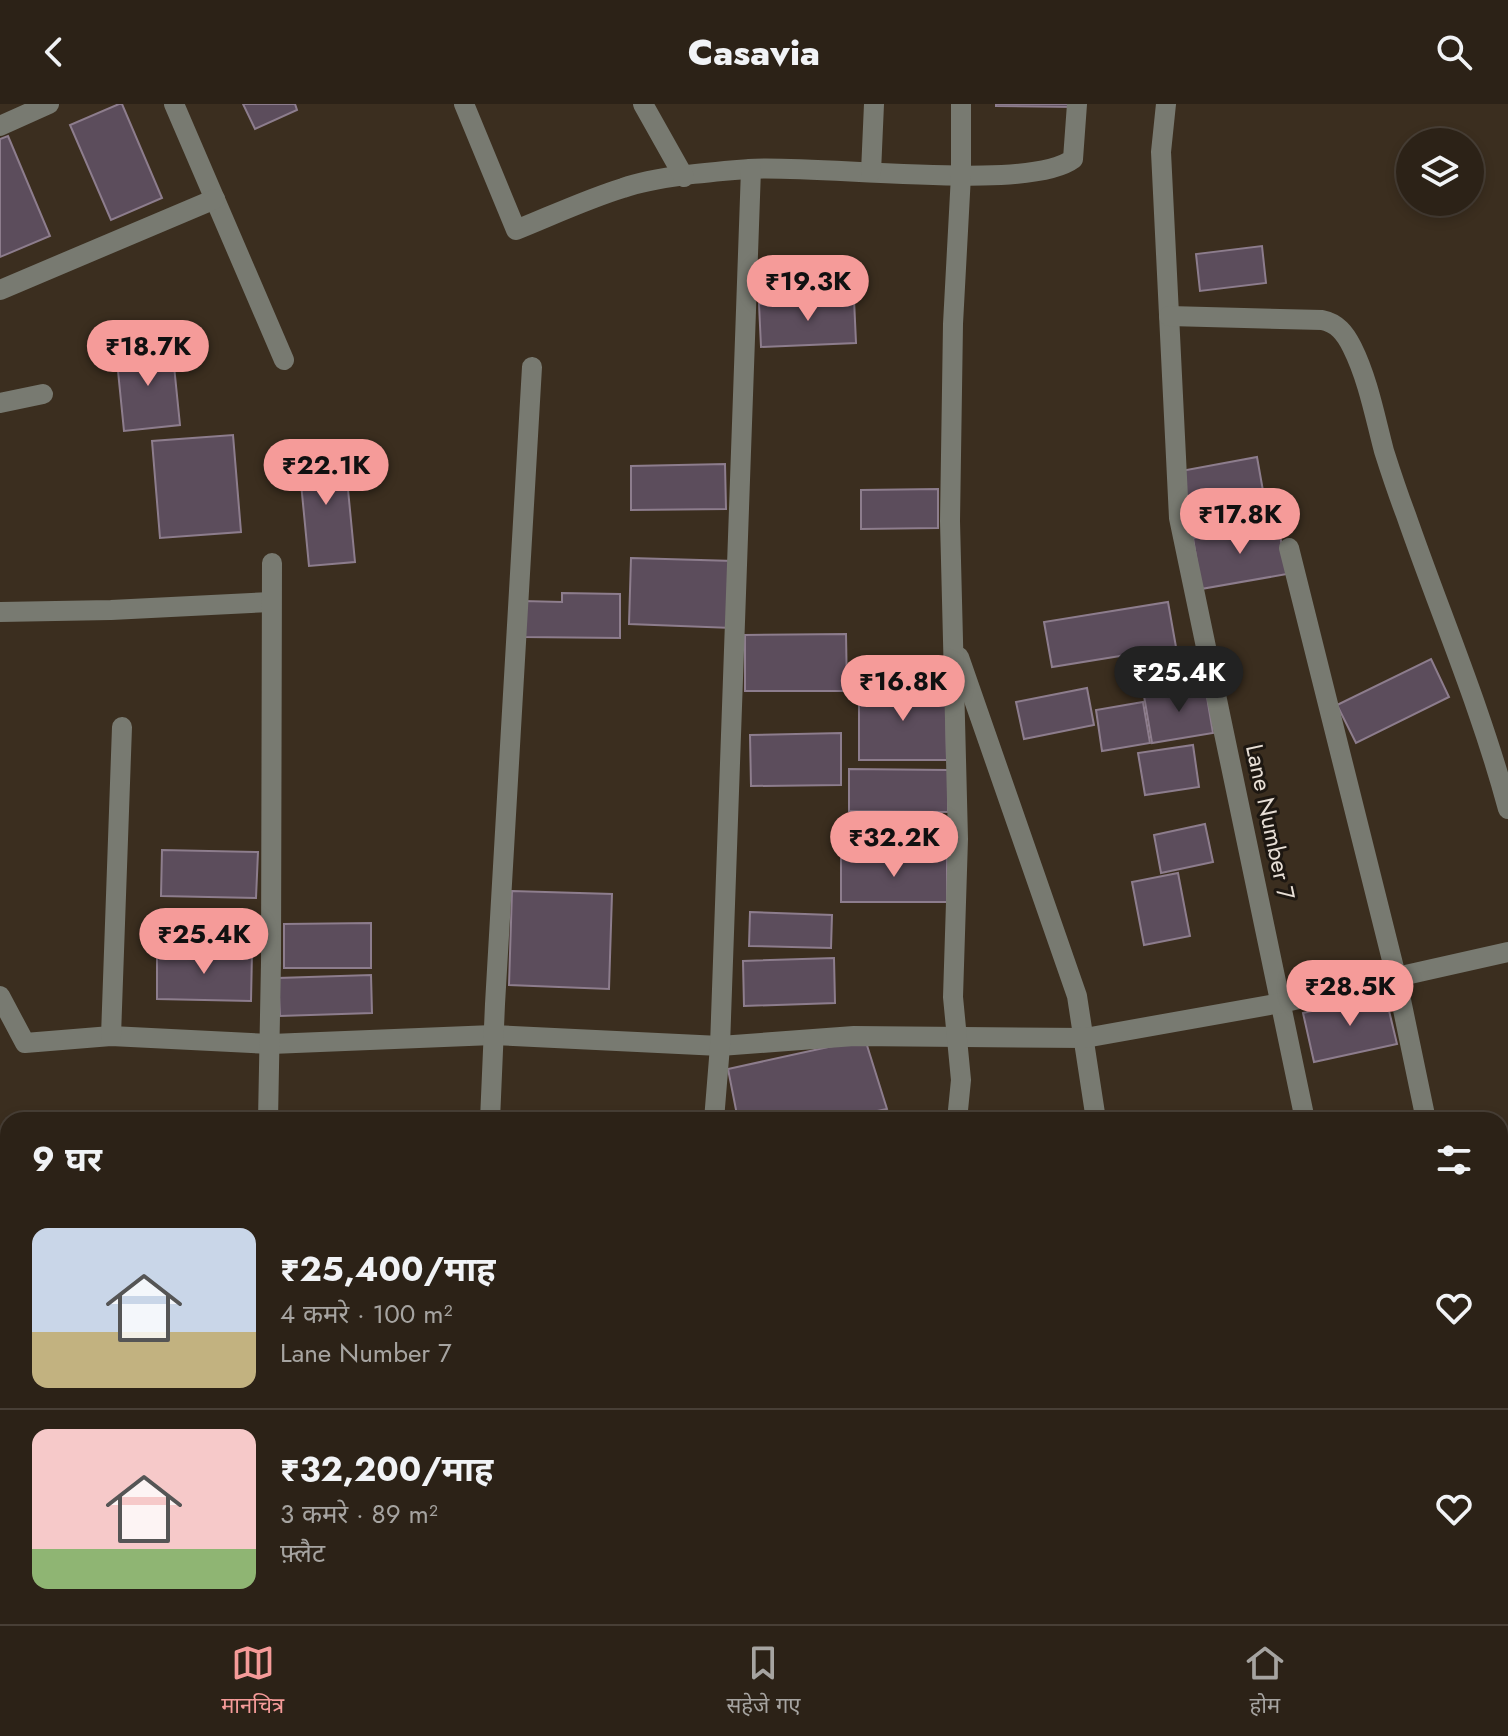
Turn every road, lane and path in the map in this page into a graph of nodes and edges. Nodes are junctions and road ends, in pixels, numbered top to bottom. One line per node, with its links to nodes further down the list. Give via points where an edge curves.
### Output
1 (49, 104): 9 (street)
2 (174, 104): 14 (street)
3 (464, 104): 13 (street, via 516,230 625,187)
4 (643, 104): 13 (street)
5 (874, 104): 11 (street)
6 (961, 104): 12 (street)
7 (1077, 104): 12 (street, via 1073,159 1062,167)
8 (1166, 104): 16 (street, Lane Number 7, via 1161,152)
9 (0, 126)
10 (751, 169): 11 (street); 13 (street); 37 (street)
11 (871, 172): 12 (street)
12 (961, 175): 25 (street, via 953,324)
13 (684, 177)
14 (215, 199): 15 (street); 17 (street)
15 (0, 290)
16 (1169, 316): 27 (street, via 1322,320 1339,327 1371,400); 31 (street, Lane Number 7, via 1182,540)
17 (284, 360)
18 (532, 367): 32 (street)
19 (43, 394): 20 (street)
20 (0, 403)
21 (1289, 548): 29 (street)
22 (272, 563): 23 (street)
23 (271, 602): 24 (street); 36 (street)
24 (0, 612)
25 (952, 638): 34 (street); 35 (street, via 1077,996)
26 (122, 727): 33 (street)
27 (1508, 809)
28 (1508, 952): 29 (street)
29 (1396, 976): 31 (street); 44 (street)
30 (0, 996): 33 (street, via 25,1043)
31 (1281, 1003): 35 (street); 43 (street, Lane Number 7)
32 (493, 1035): 36 (street); 37 (street); 39 (street)
33 (111, 1036): 36 (street)
34 (957, 1037): 35 (street); 37 (street, via 854,1036); 41 (street)
35 (1085, 1038): 42 (street)
36 (271, 1044): 38 (street)
37 (720, 1046): 40 (street)
38 (268, 1112)
39 (490, 1112)
40 (715, 1112)
41 (958, 1112)
42 (1095, 1112)
43 (1303, 1112)
44 (1424, 1112)

